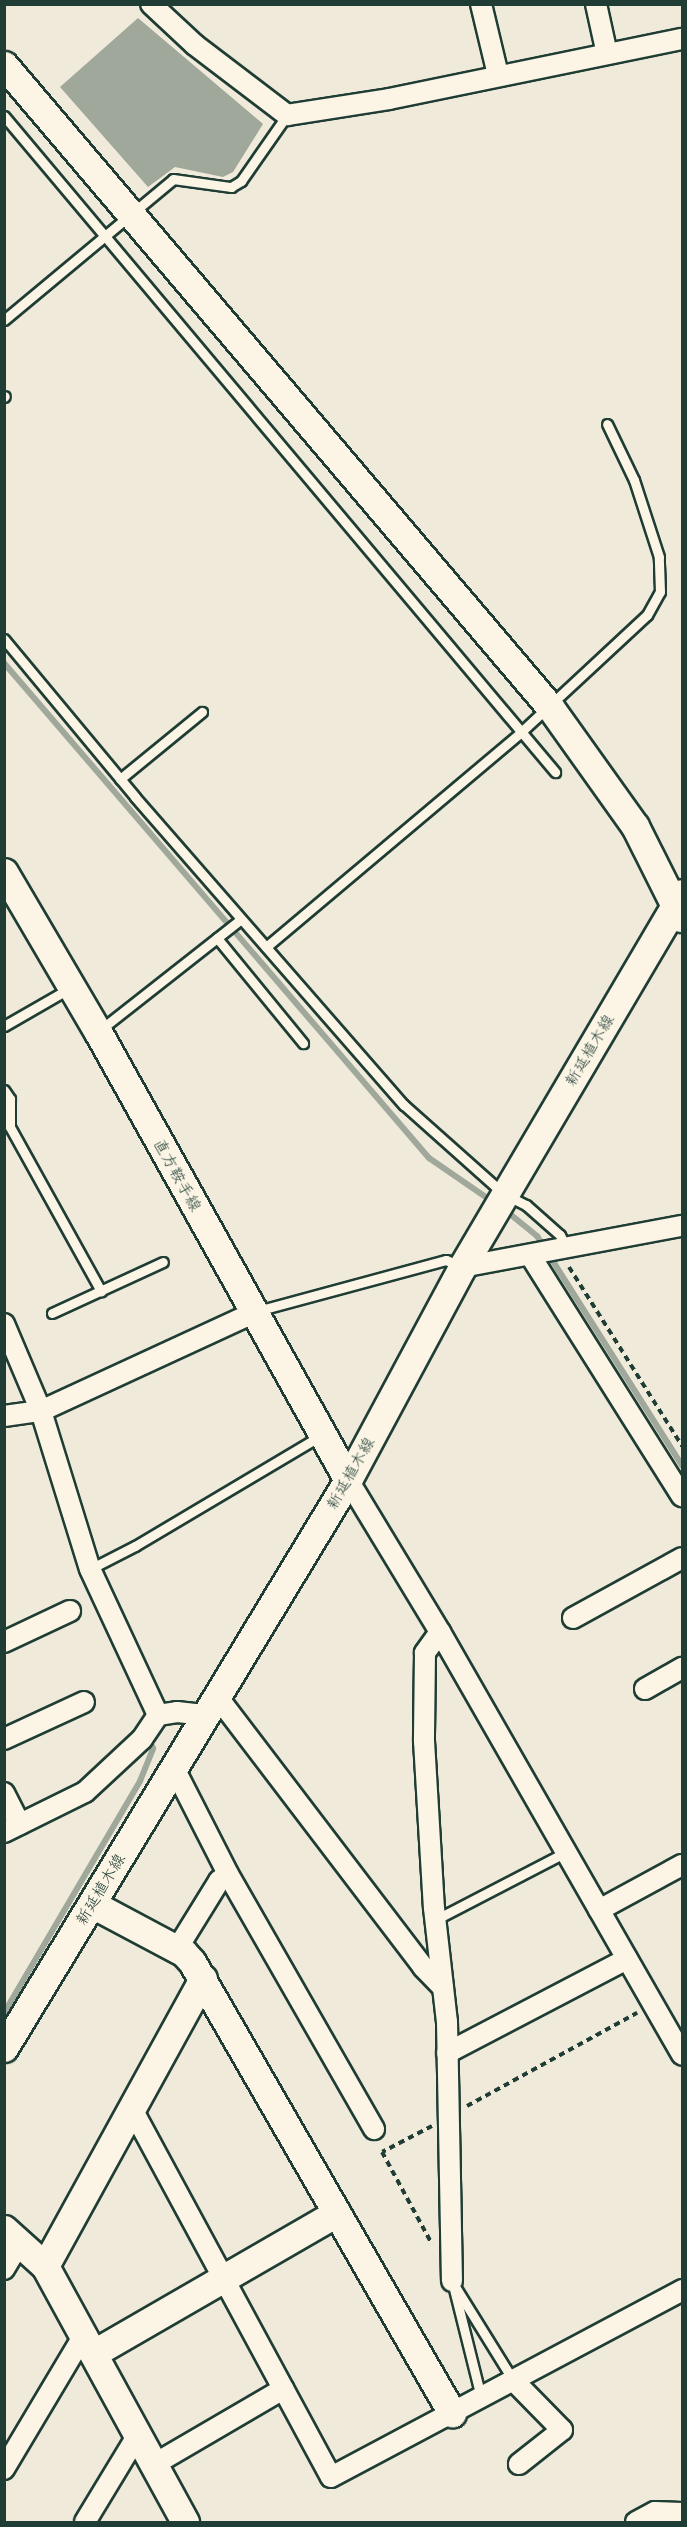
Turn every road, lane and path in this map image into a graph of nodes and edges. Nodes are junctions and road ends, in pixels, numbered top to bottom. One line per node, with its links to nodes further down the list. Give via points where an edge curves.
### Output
1 (481, 4): 7 (street)
2 (596, 4): 5 (street)
3 (165, 9): 9 (street)
4 (682, 39): 5 (street)
5 (607, 54): 7 (street)
6 (4, 65): 10 (street)
7 (498, 75): 9 (street)
8 (4, 116): 11 (lane)
9 (287, 116): 10 (lane, via 241,181 231,187 173,179)
10 (131, 214): 11 (lane); 15 (street)
11 (104, 238): 12 (lane); 17 (lane)
12 (4, 320)
13 (607, 424): 15 (lane, via 634,480 659,557 660,592 647,615)
14 (4, 639): 19 (lane)
15 (550, 707): 17 (lane); 21 (street, via 635,826)
16 (202, 712): 19 (lane)
17 (521, 732): 18 (lane); 24 (lane)
18 (555, 772)
19 (120, 779): 22 (lane)
20 (8, 885): 25 (street, 直方鞍手線)
21 (680, 907): 30 (street, 新延植木線)
22 (240, 920): 23 (lane); 24 (lane)
23 (218, 938): 27 (lane); 28 (lane)
24 (266, 947): 30 (lane, via 404,1105)
25 (71, 987): 26 (lane); 27 (street, 直方鞍手線)
26 (4, 1026)
27 (98, 1032): 37 (street, 直方鞍手線)
28 (303, 1043)
29 (4, 1090): 36 (lane, via 10,1099 10,1127)
30 (504, 1194): 32 (lane, via 526,1205 560,1235); 35 (street, 新延植木線)
31 (682, 1226): 32 (street)
32 (567, 1248): 33 (street); 43 (path, via 567,1263)
33 (530, 1255): 35 (street); 45 (street)
34 (163, 1262): 36 (lane)
35 (462, 1267): 37 (lane, via 446,1260); 44 (street, 新延植木線)
36 (101, 1291): 38 (lane)
37 (255, 1312): 40 (street); 42 (street, 直方鞍手線)
38 (52, 1313)
39 (4, 1324): 40 (street)
40 (41, 1411): 41 (street); 47 (street)
41 (4, 1416)
42 (322, 1435): 44 (street, 直方鞍手線); 47 (lane)
43 (682, 1446)
44 (348, 1480): 50 (street); 55 (street, 新延植木線)
45 (682, 1496)
46 (682, 1558): 49 (street)
47 (90, 1569): 56 (street)
48 (70, 1611): 51 (street)
49 (573, 1618)
50 (440, 1632): 61 (street); 66 (street, via 425,1653 424,1741)
51 (4, 1642)
52 (682, 1668): 53 (street)
53 (645, 1689)
54 (84, 1702): 57 (street)
55 (210, 1705): 56 (street); 58 (street, 新延植木線); 70 (street)
56 (158, 1715): 60 (street, via 142,1739 85,1792)
57 (4, 1739)
58 (173, 1766): 63 (street); 64 (street, 新延植木線)
59 (4, 1793): 60 (street)
60 (12, 1828)
61 (566, 1852): 65 (street); 66 (lane)
62 (682, 1865): 65 (street)
63 (228, 1874): 67 (street, via 219,1881); 77 (street)
64 (92, 1904): 67 (street); 72 (street, 新延植木線)
65 (599, 1910): 68 (street)
66 (435, 1920): 70 (street)
67 (177, 1949): 69 (street)
68 (627, 1959): 71 (street); 73 (street)
69 (203, 1979): 75 (street); 78 (street)
70 (443, 1988): 73 (street)
71 (653, 2004): 74 (street); 76 (path)
72 (4, 2048)
73 (447, 2053): 76 (street)
74 (682, 2055)
75 (132, 2109): 80 (street); 82 (street)
76 (448, 2116): 83 (street); 83 (path, via 382,2152 432,2246 440,2269)
77 (374, 2128)
78 (336, 2213): 82 (street); 89 (street)
79 (12, 2236): 80 (street); 81 (street)
80 (45, 2266): 85 (street)
81 (4, 2269)
82 (224, 2278): 85 (street); 87 (street)
83 (452, 2281): 86 (lane); 88 (lane)
84 (682, 2290): 86 (street)
85 (89, 2344): 90 (street); 93 (street)
86 (513, 2380): 88 (street); 91 (street, via 562,2430)
87 (283, 2389): 89 (street, via 331,2478); 92 (street)
88 (481, 2397): 89 (street)
89 (452, 2413)
90 (137, 2436): 92 (street); 95 (street)
91 (519, 2464)
92 (153, 2465): 96 (street)
93 (4, 2469)
94 (682, 2513): 97 (street, via 655,2512)
95 (85, 2523)
96 (185, 2523)
97 (636, 2523)

